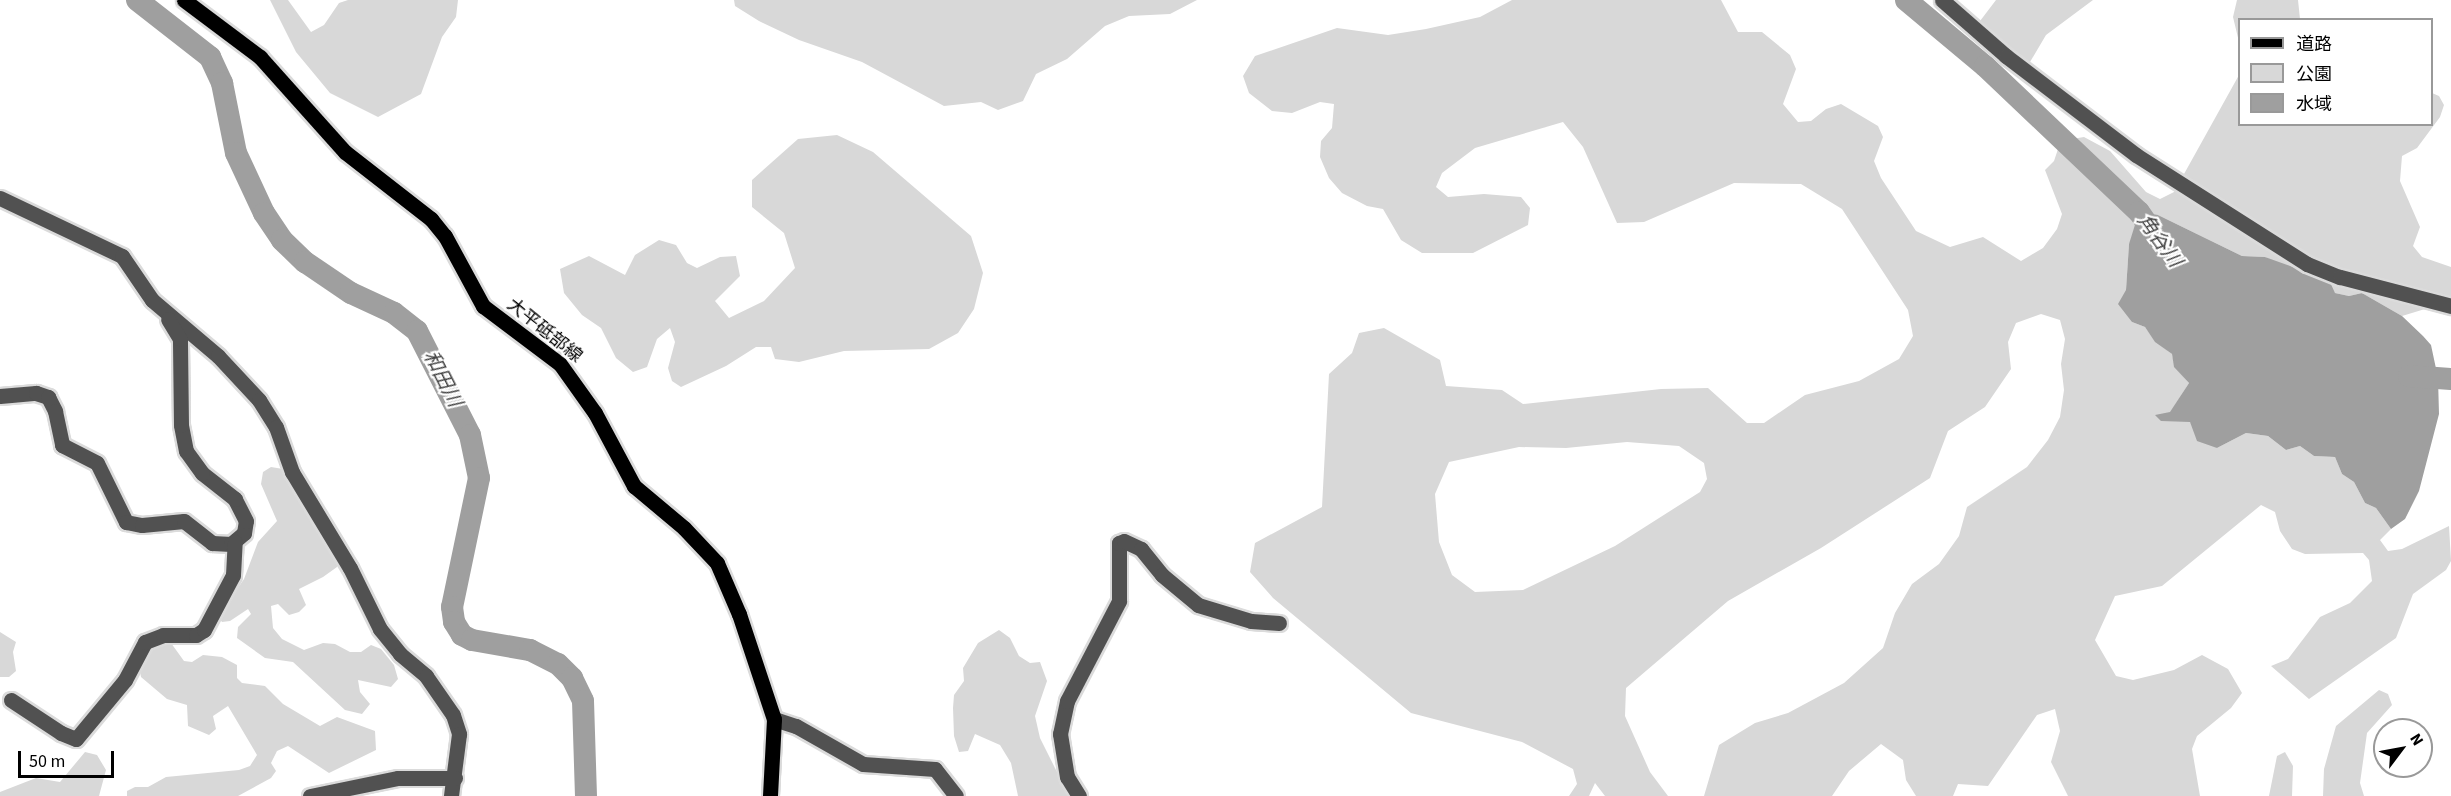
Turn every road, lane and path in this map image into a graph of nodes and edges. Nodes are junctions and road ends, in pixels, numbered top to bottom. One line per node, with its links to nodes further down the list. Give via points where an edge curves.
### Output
1 (184, 0): 10 (main road, 大平砥部線, via 260,57 345,152 414,202 445,236 483,306 560,364 577,384 634,486 684,528 717,563 739,614)
2 (1942, 0): 4 (street, via 2006,56 2136,155 2307,264 2340,277)
3 (0, 198): 5 (street, via 34,217 111,248 122,256)
4 (2451, 306)
5 (166, 314): 7 (street, via 180,339 182,439 192,461 227,490 242,510 246,521 244,533); 11 (street, via 218,356 269,413 292,472 359,583 380,629 399,654 426,676 453,715 459,734)
6 (0, 396): 7 (street, via 36,393 48,397 63,445 98,463 116,508 126,522 142,525 184,521 212,543 221,546)
7 (235, 542): 9 (street, via 233,575 204,630 196,635 163,634 145,642 125,680 76,739)
8 (1279, 623): 16 (street, via 1251,621 1198,605 1162,575 1141,549 1124,541 1119,543 1119,601 1067,701 1060,734 1067,777)
9 (11, 700)
10 (774, 719): 14 (main road, 大平砥部線, via 776,740); 15 (street, via 796,726 863,764 935,769)
11 (455, 778): 12 (street, via 398,778); 13 (street)
12 (310, 796)
13 (451, 796)
14 (770, 796)
15 (956, 796)
16 (1079, 796)

